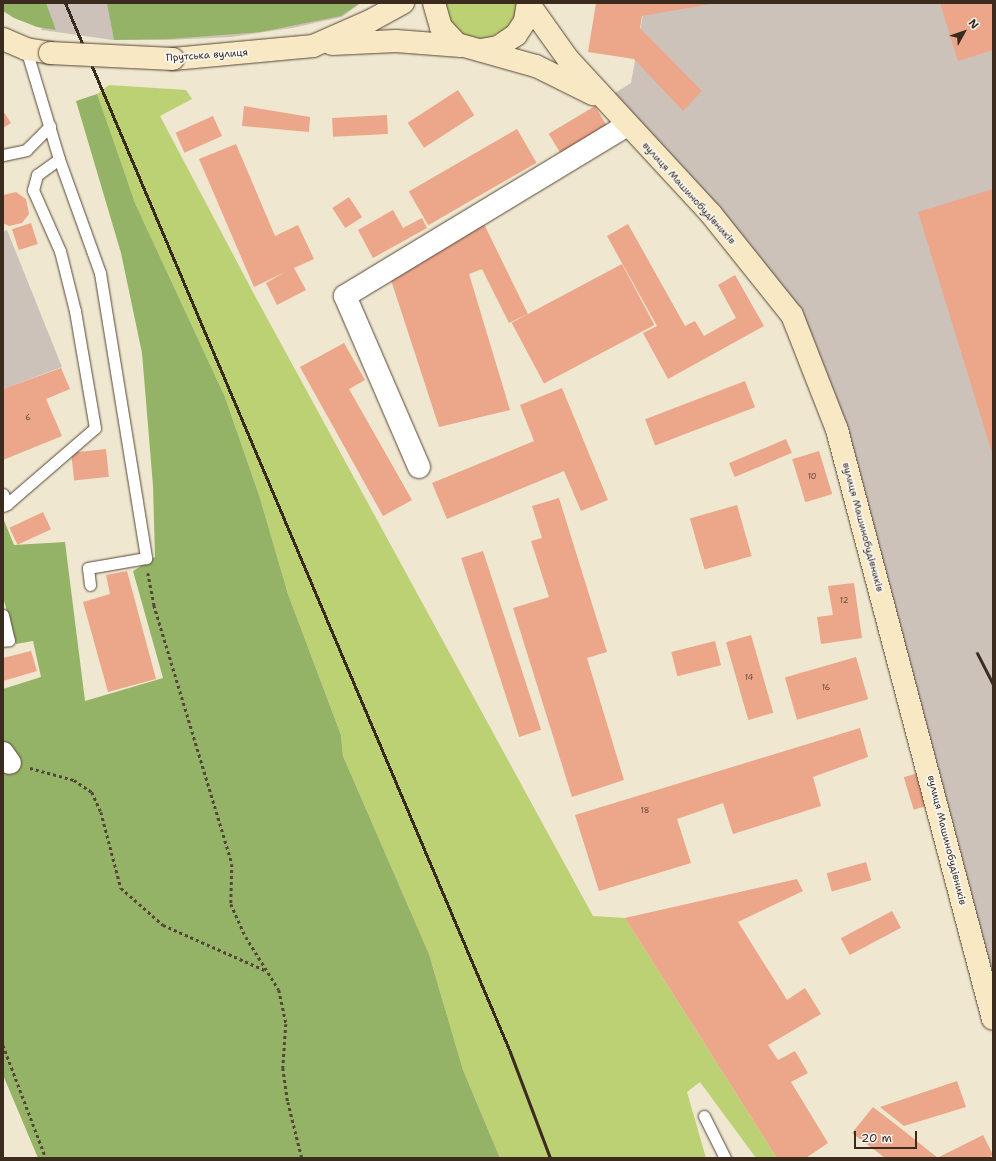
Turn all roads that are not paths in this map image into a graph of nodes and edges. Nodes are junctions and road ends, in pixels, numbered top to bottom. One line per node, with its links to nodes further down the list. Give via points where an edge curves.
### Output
1 (403, 3): 5 (street, Прутська вулиця, via 370,21)
2 (434, 3): 6 (street, via 441,27 450,38)
3 (528, 3): 6 (street, via 524,22 512,39 496,48); 8 (street, вулиця Машинобудівників, via 550,37)
4 (3, 39): 7 (street, Прутська вулиця)
5 (312, 46): 6 (street, via 396,41); 7 (street, Прутська вулиця, bridge, via 173,59 50,53)
6 (467, 48): 8 (street, via 536,66)
7 (26, 49): 10 (lane)
8 (604, 100): 9 (street, вулиця Машинобудівників)
9 (627, 125): 13 (street, via 345,296); 18 (street, вулиця Машинобудівників, via 711,214 792,315 837,430)
10 (50, 126): 11 (lane, via 26,150); 12 (lane)
11 (3, 155)
12 (59, 159): 14 (lane, via 37,175 33,190 60,251 75,311 95,428); 15 (lane, via 100,273 146,558 88,568)
13 (419, 467)
14 (4, 501)
15 (90, 585)
16 (3, 616): 17 (lane, via 9,640)
17 (3, 642)
18 (993, 1019)
19 (704, 1116): 20 (lane)
20 (725, 1158)

